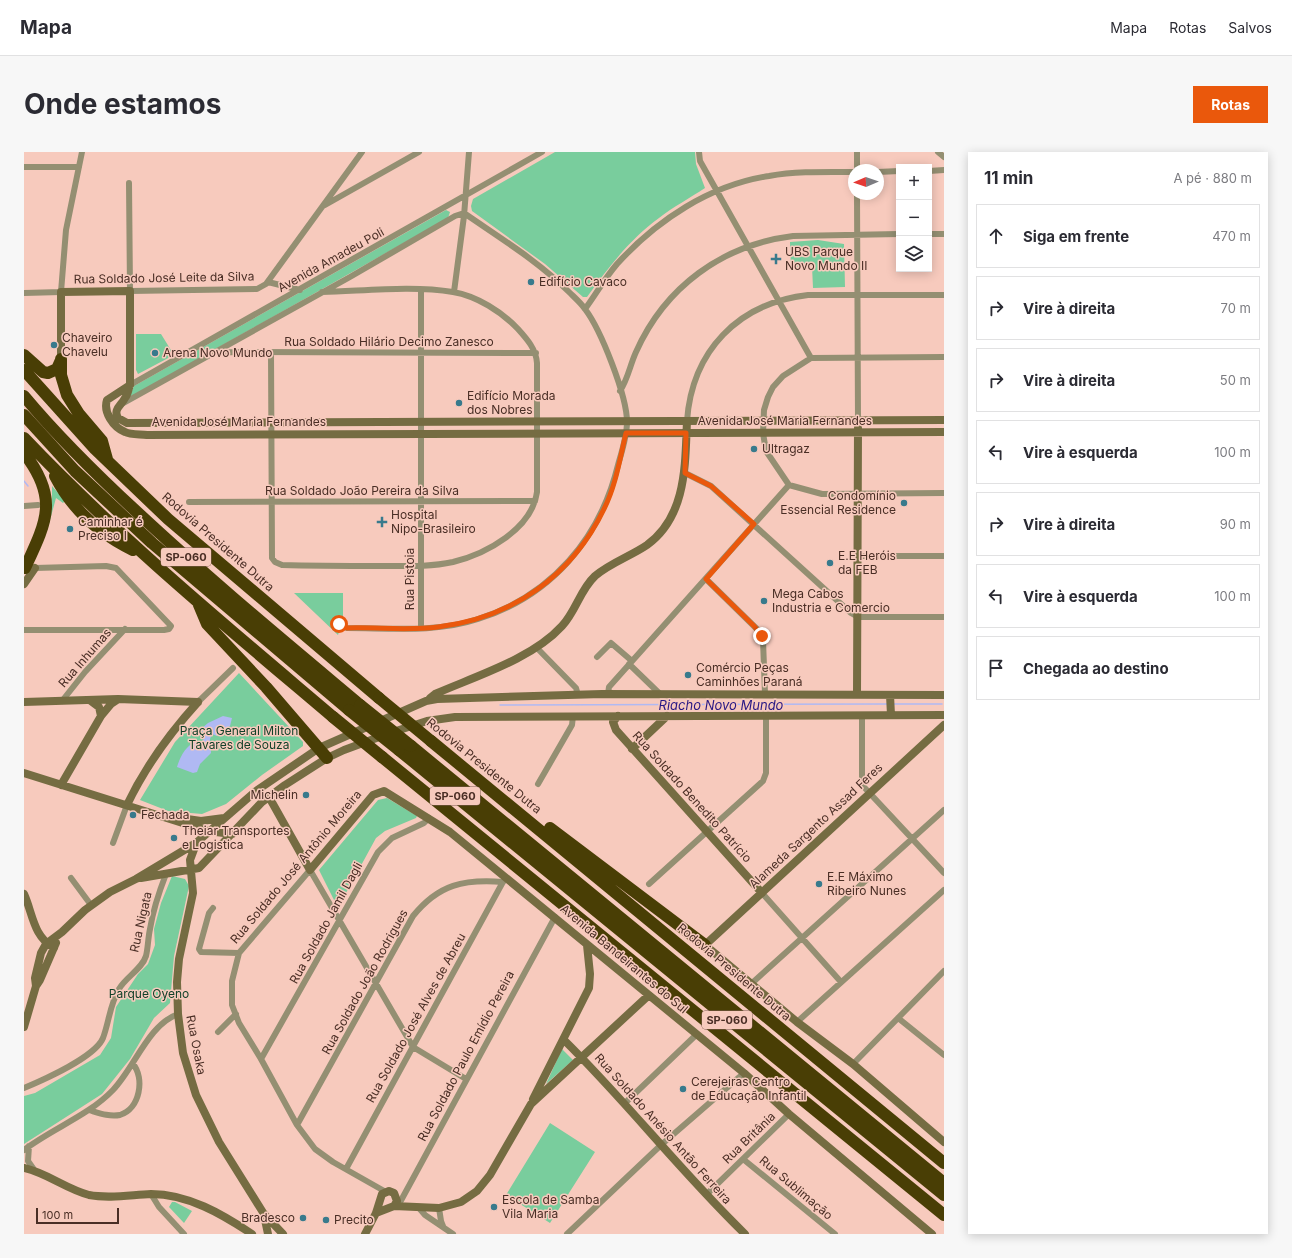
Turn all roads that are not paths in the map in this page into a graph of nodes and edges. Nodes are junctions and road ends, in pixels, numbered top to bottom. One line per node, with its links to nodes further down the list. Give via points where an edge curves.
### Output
1 (82, 152): 12 (street)
2 (362, 152): 22 (street)
3 (419, 152): 22 (street)
4 (469, 152): 20 (street)
5 (542, 152): 20 (street, Avenida Amadeu Poli)
6 (699, 152): 19 (street, via 700,161)
7 (857, 152): 10 (street)
8 (938, 152): 9 (street)
9 (944, 157)
10 (857, 164)
11 (24, 167): 12 (street)
12 (79, 168): 38 (street, via 66,230)
13 (944, 170): 15 (street)
14 (896, 171): 17 (street)
15 (932, 171)
16 (848, 172): 19 (street, via 774,175)
17 (884, 172)
18 (129, 184): 35 (street)
19 (717, 190): 30 (street); 44 (street, via 654,228 616,265)
20 (465, 196): 23 (street, Avenida Amadeu Poli); 24 (street)
21 (857, 200): 26 (street)
22 (324, 206): 32 (street)
23 (447, 207): 25 (street, via 452,214); 33 (street, Avenida Amadeu Poli)
24 (464, 213): 25 (street, Avenida Amadeu Poli); 40 (street); 44 (street, via 543,269)
25 (450, 218): 31 (street, Avenida Amadeu Poli)
26 (857, 234): 27 (street); 30 (street, via 793,236); 42 (street)
27 (896, 234)
28 (932, 234): 29 (street)
29 (944, 234)
30 (748, 246): 43 (street); 58 (street, via 708,265 666,303 636,352 627,380)
31 (350, 277): 36 (street, via 350,285); 39 (street, Avenida Amadeu Poli)
32 (268, 282): 33 (street, Rua Soldado José Leite da Silva); 35 (street, Rua Soldado José Leite da Silva, via 257,289)
33 (300, 290): 57 (street, Avenida Amadeu Poli)
34 (421, 290): 36 (street); 40 (street); 48 (street)
35 (130, 291): 38 (main road, Rua Soldado José Leite da Silva); 57 (main road)
36 (355, 291): 39 (street)
37 (24, 292): 38 (street, Rua Soldado José Leite da Silva)
38 (61, 292): 55 (main road)
39 (322, 292): 45 (street, Avenida Amadeu Poli)
40 (454, 292): 50 (street, via 476,300 511,321)
41 (944, 295): 42 (street)
42 (857, 296): 43 (street, via 808,296); 52 (street)
43 (779, 301): 54 (street); 62 (street, via 745,318 719,338 712,347 701,365 689,396)
44 (585, 309): 58 (street, via 606,349)
45 (238, 339): 46 (street, Avenida Amadeu Poli); 47 (street, via 237,347)
46 (214, 352): 47 (street, Rua Soldado Hilário Decimo Zanesco); 60 (street, Avenida Amadeu Poli)
47 (241, 352): 49 (street, Rua Soldado Hilário Decimo Zanesco)
48 (421, 352): 49 (street, Rua Soldado Hilário Decimo Zanesco); 50 (street, Rua Soldado Hilário Decimo Zanesco); 66 (street)
49 (271, 353): 69 (street)
50 (536, 353): 67 (street)
51 (24, 355): 55 (highway, via 43,372 48,373 57,369)
52 (858, 357): 53 (street); 54 (street); 64 (street)
53 (944, 357)
54 (811, 358): 63 (street, via 783,376 773,387)
55 (61, 359): 82 (highway, via 61,376 67,395 102,441)
56 (24, 370): 82 (highway, Rodovia Presidente Dutra / SP-060)
57 (130, 385): 60 (main road, via 127,395); 77 (main road, Avenida José Maria Fernandes, via 109,397 106,408 113,423 124,431)
58 (620, 391): 68 (street)
59 (24, 396): 154 (highway, SP-060, bridge, via 84,463 160,533)
60 (120, 404): 70 (main road, Avenida José Maria Fernandes, via 116,413 118,418 122,422)
61 (24, 415): 154 (highway, SP-060, bridge, via 76,471 152,543 349,710)
62 (687, 420): 63 (main road, Avenida José Maria Fernandes); 68 (main road, Avenida José Maria Fernandes); 75 (main road)
63 (763, 420): 64 (main road, Avenida José Maria Fernandes); 76 (street)
64 (858, 420): 65 (main road, Avenida José Maria Fernandes); 71 (main road)
65 (944, 420)
66 (421, 421): 67 (main road, Avenida José Maria Fernandes); 69 (main road, Avenida José Maria Fernandes); 79 (street)
67 (537, 421): 68 (main road, Avenida José Maria Fernandes); 73 (street)
68 (627, 421): 74 (street)
69 (271, 422): 70 (main road, Avenida José Maria Fernandes); 78 (street)
70 (138, 423): 77 (main road)
71 (858, 432): 72 (main road, Avenida José Maria Fernandes); 76 (main road, Avenida José Maria Fernandes); 85 (main road)
72 (944, 432)
73 (537, 433): 74 (main road, Avenida José Maria Fernandes); 79 (main road, Avenida José Maria Fernandes); 87 (street)
74 (626, 433): 75 (main road, Avenida José Maria Fernandes); 104 (street, via 614,484 604,509 577,551 545,584 524,600 477,620)
75 (686, 433): 76 (main road, Avenida José Maria Fernandes); 83 (main road)
76 (763, 433): 84 (street, via 766,451)
77 (138, 434): 78 (main road, Avenida José Maria Fernandes)
78 (271, 434): 79 (main road, Avenida José Maria Fernandes); 90 (street)
79 (421, 434): 89 (street, Rua Pistoia)
80 (24, 438): 100 (highway, SP-060, via 50,466 72,503 101,532 143,554)
81 (24, 453): 97 (highway, via 44,486 46,504 43,526)
82 (107, 460): 146 (highway, Rodovia Presidente Dutra / SP-060, bridge, via 168,518 379,698)
83 (685, 473): 93 (street, via 711,486); 107 (main road, via 673,513 656,537 596,576 587,586 567,621)
84 (789, 485): 85 (street, via 822,494); 93 (street)
85 (858, 494): 86 (street); 94 (main road)
86 (944, 494)
87 (535, 501): 89 (street, Rua Soldado João Pereira da Silva); 96 (street, via 523,523 487,549 453,562)
88 (188, 502): 90 (street, Rua Soldado João Pereira da Silva)
89 (421, 502): 90 (street, Rua Soldado João Pereira da Silva); 96 (street, Rua Pistoia)
90 (272, 503): 96 (street, via 272,558 282,565)
91 (38, 505): 92 (street)
92 (24, 506)
93 (754, 524): 98 (street); 101 (street)
94 (858, 556): 95 (street); 101 (main road)
95 (944, 556)
96 (421, 566): 104 (street, Rua Pistoia)
97 (27, 568): 99 (main road); 105 (street, via 116,568 171,626 169,629)
98 (706, 579): 109 (street); 113 (street, via 762,636)
99 (24, 584)
100 (198, 602): 133 (highway, via 207,624); 187 (highway, SP-060, bridge, via 382,757)
101 (858, 617): 102 (street); 115 (main road)
102 (944, 617)
103 (336, 620): 104 (street, via 347,628)
104 (421, 628)
105 (125, 629): 106 (street); 119 (street, Rua Inhumas)
106 (24, 630)
107 (538, 648): 114 (street, via 576,688); 121 (main road, via 436,694)
108 (597, 658): 109 (street, via 610,643)
109 (631, 663): 111 (street, via 609,687); 112 (street)
110 (233, 668): 123 (street)
111 (608, 694): 112 (main road); 114 (main road)
112 (660, 694): 113 (main road)
113 (765, 694): 115 (main road)
114 (578, 695): 121 (main road)
115 (857, 695): 117 (main road)
116 (944, 696): 117 (main road)
117 (890, 697): 124 (main road)
118 (118, 699): 120 (main road); 123 (main road); 127 (main road)
119 (62, 701): 120 (main road); 122 (main road)
120 (91, 701): 127 (main road, via 99,707)
121 (426, 701): 133 (main road)
122 (24, 702)
123 (198, 702): 144 (main road, via 171,732 150,762)
124 (891, 713): 126 (main road); 131 (main road)
125 (766, 715): 130 (main road); 131 (main road); 151 (street, via 765,777)
126 (944, 715)
127 (101, 716): 138 (main road)
128 (573, 716): 129 (main road); 135 (main road, via 447,718 427,721); 139 (street, via 572,725)
129 (618, 716): 130 (main road); 134 (main road, Rua Soldado Benedito Patrício, via 613,726)
130 (667, 716): 134 (main road)
131 (862, 716): 141 (street, via 862,777 864,786)
132 (944, 725): 141 (main road, Alameda Sargento Assad Feres)
133 (319, 748): 135 (highway); 136 (main road)
134 (632, 749): 151 (main road, Rua Soldado Benedito Patrício)
135 (327, 758): 142 (main road)
136 (284, 772): 142 (main road, via 282,781 271,791); 143 (main road)
137 (24, 773): 138 (main road)
138 (61, 784): 144 (main road)
139 (538, 784)
140 (384, 791): 150 (main road, Avenida Bandeirantes do Sul); 159 (main road, Rua Soldado José Antônio Moreira, via 373,795)
141 (870, 793): 155 (street); 168 (main road, Alameda Sargento Assad Feres)
142 (269, 797): 149 (main road); 159 (main road)
143 (241, 804): 147 (main road); 149 (main road, via 246,808)
144 (127, 805): 148 (main road); 156 (street)
145 (944, 810): 155 (street)
146 (523, 816): 166 (highway, Rodovia Presidente Dutra / SP-060); 178 (highway, via 538,821 557,833)
147 (225, 817): 148 (main road, via 201,821); 152 (main road)
148 (170, 818): 152 (main road)
149 (247, 818): 153 (main road)
150 (429, 818): 164 (main road, Avenida Bandeirantes do Sul); 173 (street, Rua Soldado Jamil Dagli, via 424,823 399,834 382,847)
151 (707, 831): 165 (street); 168 (main road, Rua Soldado Benedito Patrício)
152 (208, 832): 153 (main road); 157 (main road)
153 (232, 834): 158 (main road, via 202,865)
154 (514, 837): 166 (highway, via 529,836 598,886); 187 (highway, via 518,854 678,994); 218 (highway, SP-060); 222 (highway, SP-060)
155 (913, 838): 160 (street); 175 (street)
156 (113, 843)
157 (196, 843): 158 (main road, Rua Osaka, via 190,860); 163 (main road)
158 (192, 870): 161 (main road); 188 (main road, Rua Osaka, via 193,893 179,959)
159 (310, 870): 173 (street); 180 (street, Rua Soldado José Antônio Moreira)
160 (944, 873)
161 (166, 874): 163 (main road); 204 (street, Rua Nigata, via 156,899 146,956 117,992 102,1039 96,1048 80,1059)
162 (71, 878): 170 (street)
163 (136, 879): 170 (main road, via 110,892)
164 (505, 880): 172 (main road, Avenida Bandeirantes do Sul); 183 (street, Rua Soldado João Rodrigues, via 455,884 431,898 413,916); 196 (street, Rua Soldado José Alves de Abreu)
165 (649, 884)
166 (610, 888): 214 (highway, Rodovia Presidente Dutra / SP-060)
167 (944, 890): 182 (street)
168 (762, 893): 175 (street, Rua Soldado Benedito Patrício); 178 (main road, Alameda Sargento Assad Feres)
169 (24, 894): 176 (main road, via 36,929)
170 (91, 906): 174 (main road)
171 (213, 908): 180 (street, via 208,912 199,946 201,952)
172 (555, 917): 177 (main road, Avenida Bandeirantes do Sul); 203 (street, Rua Soldado Paulo Emídio Pereira)
173 (339, 920): 183 (street); 199 (street, Rua Soldado Jamil Dagli)
174 (62, 932): 176 (main road); 179 (main road)
175 (803, 938): 182 (street, Rua Soldado Benedito Patrício); 184 (street)
176 (46, 944): 179 (main road); 185 (main road, via 38,964)
177 (587, 945): 186 (main road, Avenida Bandeirantes do Sul); 195 (main road, via 589,988)
178 (705, 946): 184 (main road)
179 (54, 948): 185 (main road)
180 (239, 953): 189 (street, Rua Soldado José Antônio Moreira, via 232,981 232,1005)
181 (943, 973): 190 (street)
182 (841, 982): 191 (street)
183 (375, 984): 196 (street); 209 (street, Rua Soldado João Rodrigues)
184 (751, 984): 191 (main road)
185 (36, 986): 192 (main road)
186 (649, 995): 194 (main road, Avenida Bandeirantes do Sul); 198 (main road)
187 (687, 1007): 229 (highway, SP-060)
188 (178, 1014): 200 (street, via 162,1021); 228 (main road, Rua Osaka, via 187,1069 202,1110)
189 (236, 1014): 193 (street); 199 (street, Rua Soldado José Antônio Moreira)
190 (898, 1018): 197 (street); 201 (street)
191 (797, 1022): 201 (main road)
192 (24, 1027)
193 (218, 1032)
194 (696, 1035): 202 (main road, Avenida Bandeirantes do Sul); 205 (street)
195 (564, 1040): 198 (main road, Rua Soldado Anésio Antão Ferreira); 206 (main road)
196 (413, 1047): 203 (street); 216 (street, Rua Soldado José Alves de Abreu)
197 (944, 1056)
198 (581, 1057): 205 (main road, Rua Soldado Anésio Antão Ferreira); 206 (main road)
199 (261, 1059): 209 (street, Rua Soldado José Antônio Moreira)
200 (133, 1064): 207 (street, via 112,1090); 207 (street, via 138,1074 139,1090 135,1102 126,1112 112,1116)
201 (853, 1064): 210 (main road)
202 (744, 1073): 208 (main road, Avenida Bandeirantes do Sul); 211 (street)
203 (466, 1078): 224 (street, Rua Soldado Paulo Emídio Pereira)
204 (24, 1088)
205 (624, 1103): 211 (main road, Rua Soldado Anésio Antão Ferreira)
206 (531, 1104): 226 (main road, via 485,1183 470,1197)
207 (89, 1110): 212 (street)
208 (789, 1114): 213 (street, Rua Britânia); 240 (main road, Avenida Bandeirantes do Sul)
209 (297, 1125): 216 (street, Rua Soldado José Antônio Moreira, via 315,1149)
210 (944, 1142)
211 (661, 1145): 221 (main road, Rua Soldado Anésio Antão Ferreira); 237 (street)
212 (26, 1148): 217 (street, via 28,1161)
213 (743, 1159): 221 (street, Rua Britânia); 239 (street, Rua Sublimação)
214 (944, 1163)
215 (24, 1168): 217 (main road)
216 (346, 1169): 219 (street, Rua Soldado José Antônio Moreira)
217 (35, 1171): 220 (main road, via 91,1195)
218 (944, 1183)
219 (386, 1192): 223 (main road); 224 (main road, via 392,1192)
220 (151, 1194): 231 (street, via 159,1207); 232 (main road, via 183,1198 201,1205)
221 (706, 1194): 238 (main road, Rua Soldado Anésio Antão Ferreira)
222 (944, 1196)
223 (380, 1199): 224 (main road, via 382,1204); 227 (main road)
224 (396, 1203): 225 (main road); 227 (main road)
225 (419, 1208): 226 (main road); 230 (street, via 425,1216)
226 (439, 1208): 230 (street, via 440,1221)
227 (376, 1213): 235 (main road)
228 (264, 1214): 233 (main road); 234 (main road)
229 (944, 1215)
230 (444, 1227): 236 (street)
231 (184, 1234)
232 (252, 1234)
233 (268, 1234)
234 (283, 1234)
235 (365, 1234)
236 (454, 1234)
237 (567, 1234)
238 (745, 1234)
239 (835, 1234)
240 (932, 1234)

